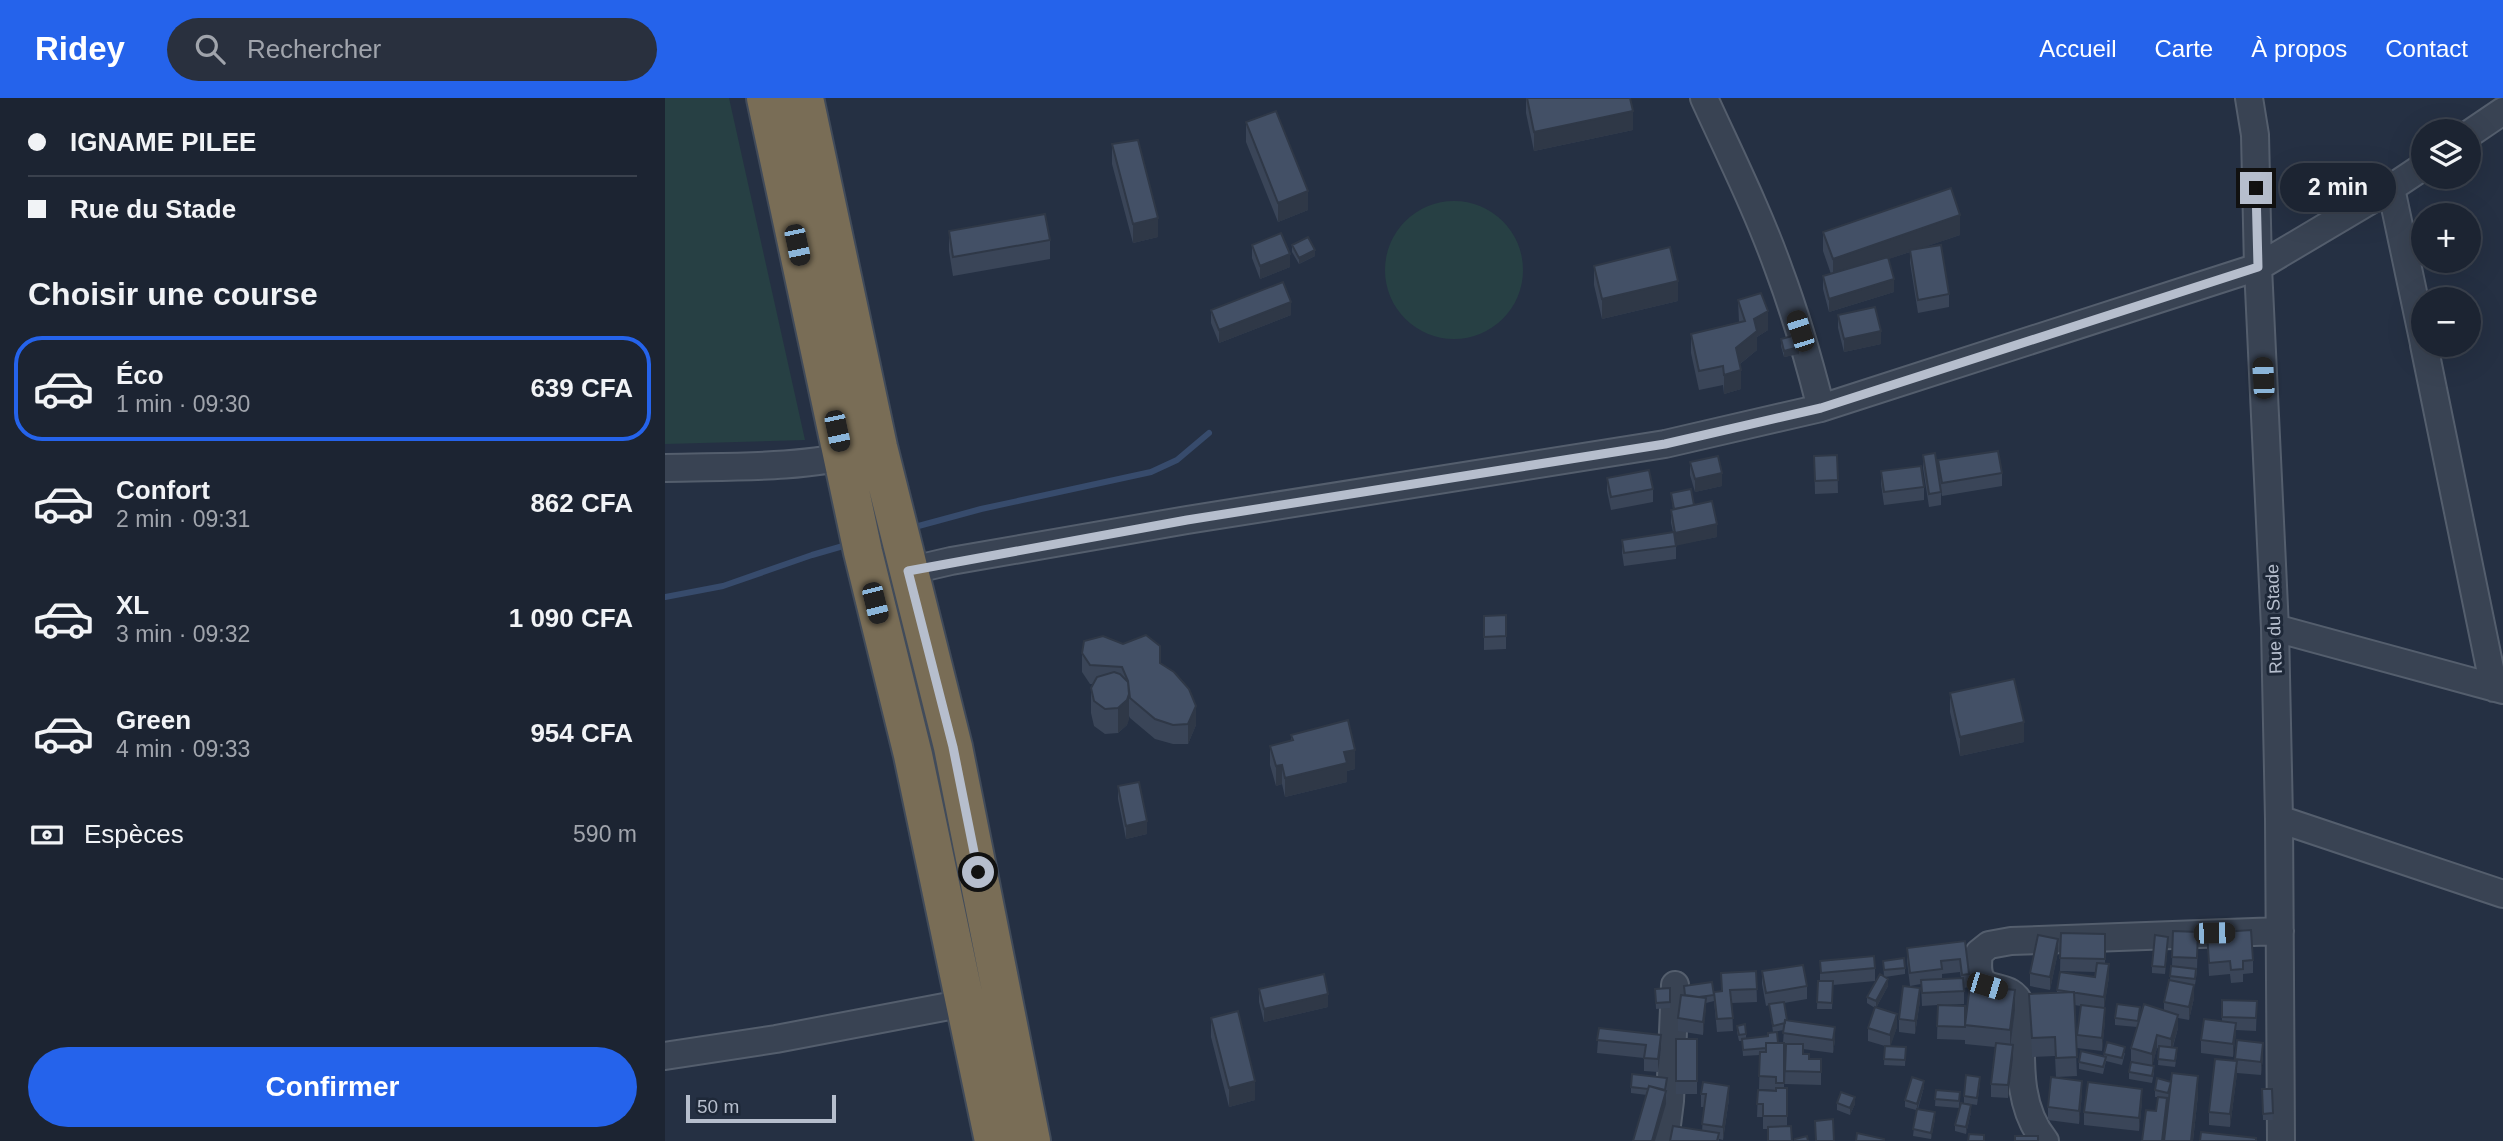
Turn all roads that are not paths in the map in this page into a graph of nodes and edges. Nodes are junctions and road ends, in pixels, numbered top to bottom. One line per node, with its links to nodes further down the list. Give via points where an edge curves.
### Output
1 (766, 98): 13 (highway)
2 (804, 98): 13 (highway)
3 (1704, 98): 12 (street, via 1779,268)
4 (2249, 98): 9 (street, Rue du Stade, via 2255,135)
5 (2503, 111): 6 (street)
6 (2481, 126)
7 (2411, 175): 8 (street)
8 (2391, 188): 9 (street); 10 (street)
9 (2258, 267): 12 (street); 16 (street, Rue du Stade)
10 (2412, 287)
11 (2427, 357): 17 (street)
12 (1821, 408): 15 (street, via 1665,444 1187,520)
13 (861, 452): 14 (street, via 773,464); 15 (highway); 19 (highway, via 860,539)
14 (665, 468)
15 (903, 545): 18 (highway)
16 (2274, 628): 17 (street); 20 (street, Rue du Stade)
17 (2498, 689)
18 (953, 747): 19 (highway); 24 (highway)
19 (913, 755): 25 (highway)
20 (2279, 819): 21 (street); 22 (street, Rue du Stade)
21 (2503, 894)
22 (2280, 931): 30 (street, via 2011,941 1979,953 1976,971 1980,979 2018,997 2021,1080 2028,1113); 31 (street, Rue du Stade)
23 (1675, 985): 29 (street)
24 (1003, 997): 25 (street); 28 (highway)
25 (965, 1002): 26 (street); 27 (highway)
26 (665, 1056)
27 (994, 1141)
28 (1031, 1141)
29 (1665, 1141)
30 (2045, 1141)
31 (2281, 1141)

